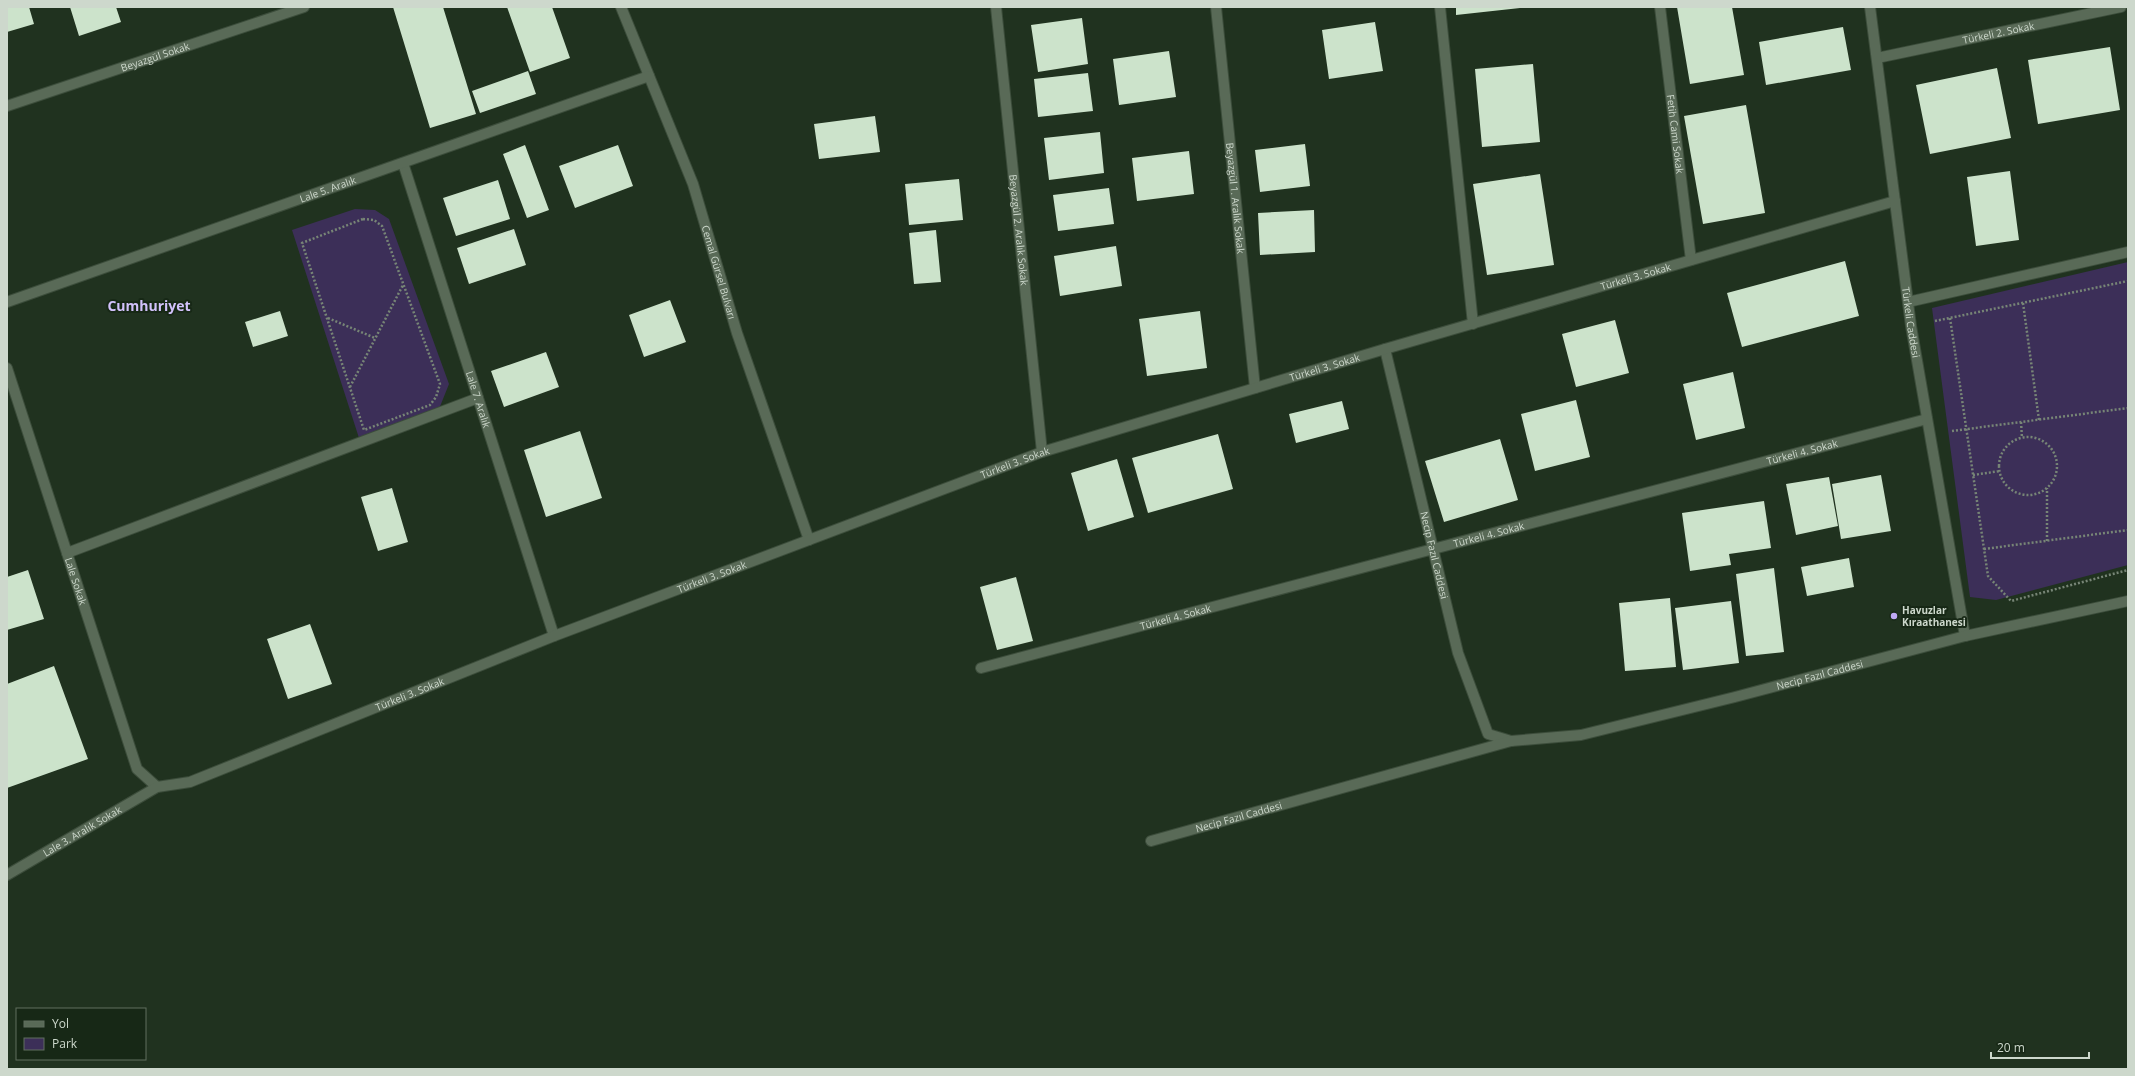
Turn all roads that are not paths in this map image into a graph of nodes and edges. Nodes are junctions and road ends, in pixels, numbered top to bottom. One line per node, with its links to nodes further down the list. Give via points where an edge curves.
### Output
1 (304, 7): 11 (street, Beyazgül Sokak)
2 (621, 7): 10 (street, Cemal Gürsel Bulvarı)
3 (996, 7): 24 (street, Beyazgül 2. Aralık Sokak)
4 (1216, 7): 21 (street, Beyazgül 1. Aralık Sokak)
5 (1440, 7): 18 (street)
6 (1660, 7): 15 (street, Fetih Cami Sokak)
7 (1870, 7): 9 (street, Türkeli Caddesi)
8 (2121, 7): 9 (street, Türkeli 2. Sokak)
9 (1877, 58): 13 (street, Türkeli Caddesi)
10 (649, 76): 12 (street, Lale 5. Aralık); 25 (street, Cemal Gürsel Bulvarı, via 693,184 737,333)
11 (7, 106)
12 (403, 163): 16 (street, Lale 5. Aralık); 22 (street, Lale 7. Aralık)
13 (1895, 201): 15 (street, Türkeli 3. Sokak); 17 (street, Türkeli Caddesi)
14 (2128, 252): 17 (street)
15 (1691, 260): 18 (street, Türkeli 3. Sokak)
16 (7, 302)
17 (1908, 302): 23 (street, Türkeli Caddesi)
18 (1473, 324): 19 (street, Türkeli 3. Sokak)
19 (1385, 350): 21 (street, Türkeli 3. Sokak); 26 (street, Necip Fazıl Caddesi)
20 (7, 368): 27 (street, Lale Sokak)
21 (1255, 388): 24 (street, Türkeli 3. Sokak)
22 (478, 398): 27 (street); 29 (street, Lale 7. Aralık)
23 (1927, 420): 26 (street, Türkeli 4. Sokak); 30 (street, Türkeli Caddesi)
24 (1042, 452): 25 (street, Türkeli 3. Sokak)
25 (809, 540): 29 (street, Türkeli 3. Sokak)
26 (1434, 549): 31 (street, Türkeli 4. Sokak); 32 (street, Necip Fazıl Caddesi, via 1458,653 1488,734)
27 (67, 553): 33 (street, Lale Sokak, via 136,769)
28 (2128, 601): 30 (street, Necip Fazıl Caddesi)
29 (554, 636): 33 (street, Türkeli 3. Sokak, via 190,782)
30 (1964, 636): 32 (street, Necip Fazıl Caddesi, via 1581,735)
31 (981, 668)
32 (1511, 741): 34 (street, Necip Fazıl Caddesi)
33 (157, 787): 35 (street, Lale 3. Aralık Sokak)
34 (1151, 841)
35 (7, 875)

